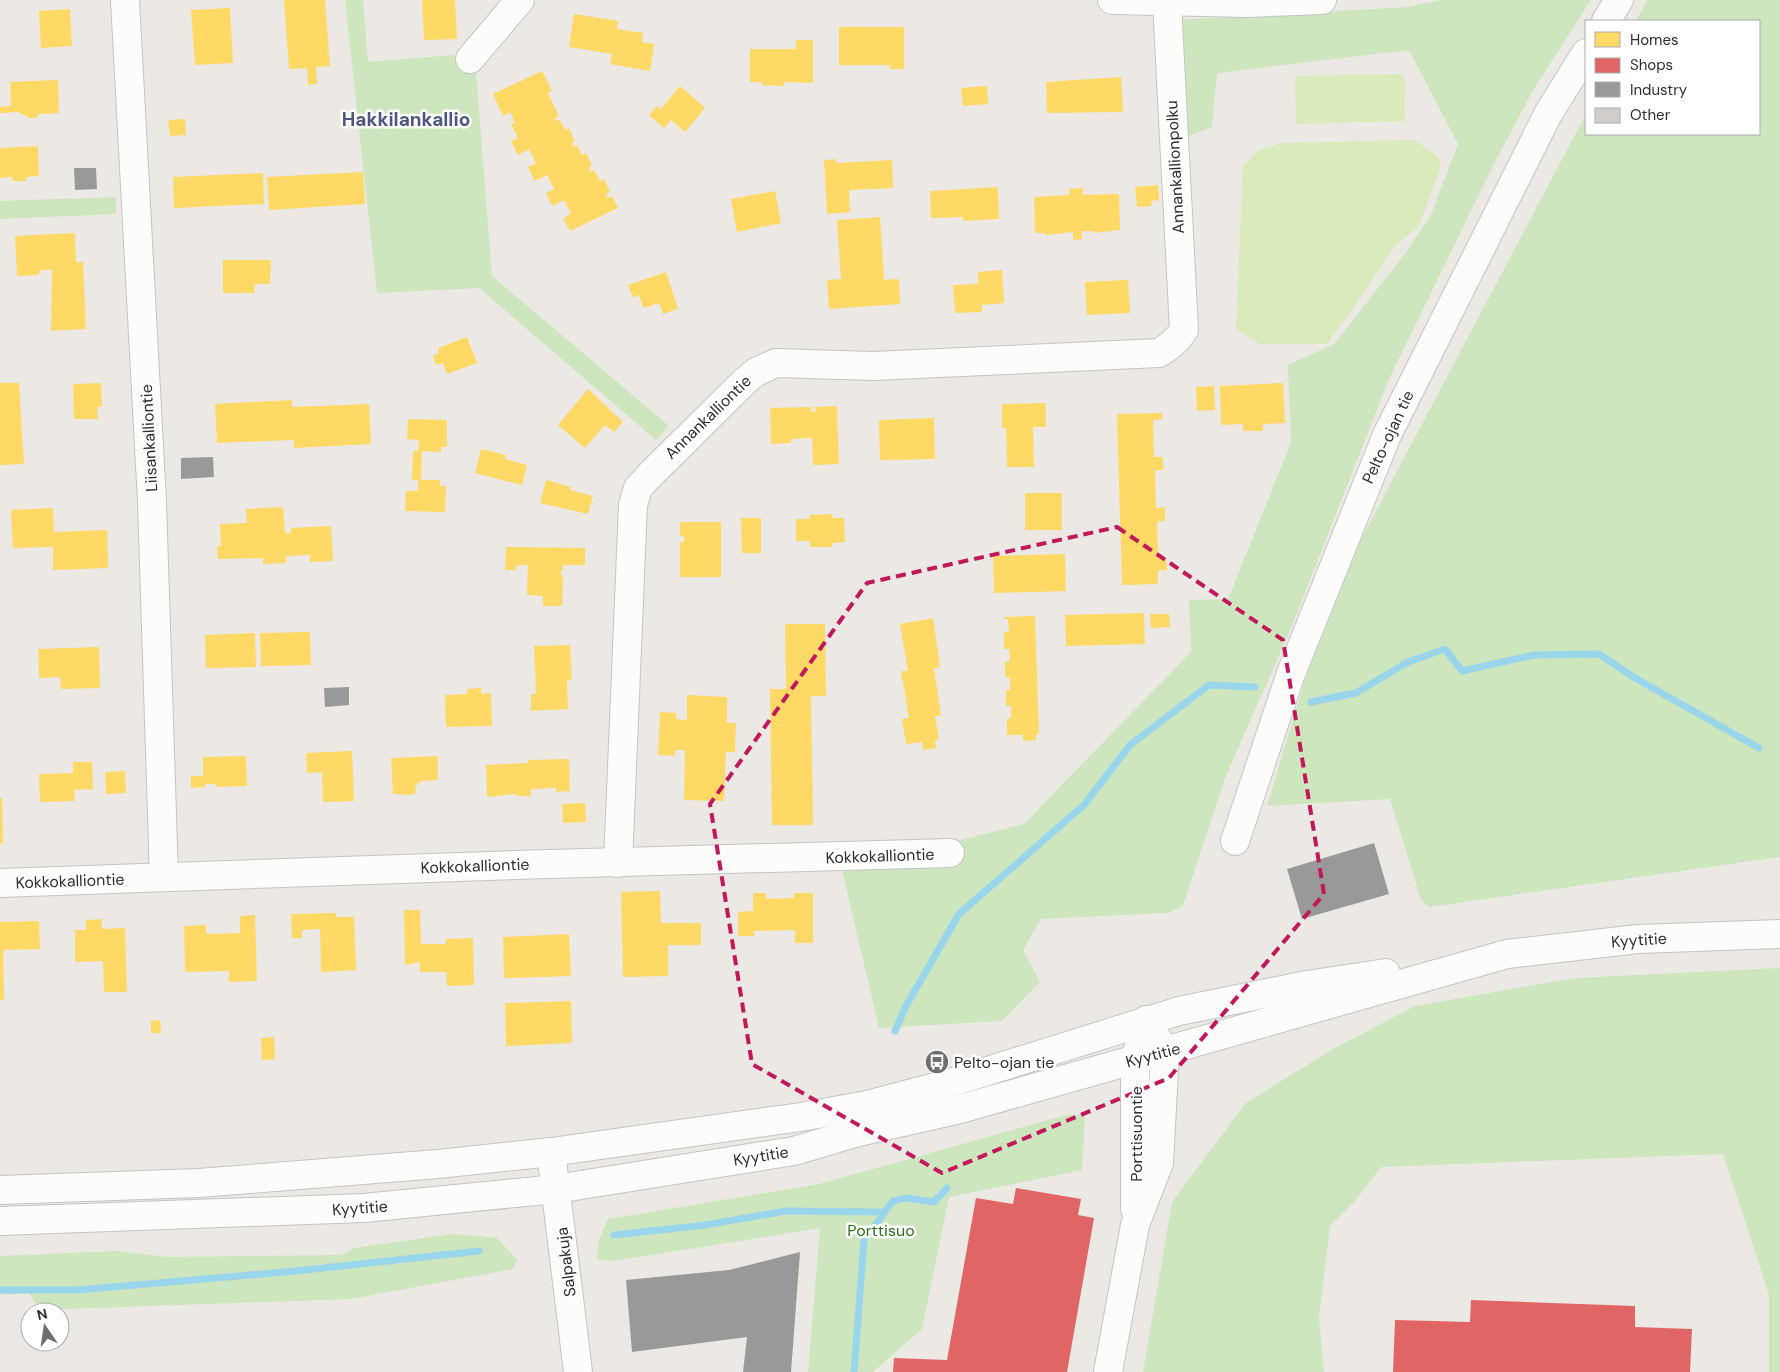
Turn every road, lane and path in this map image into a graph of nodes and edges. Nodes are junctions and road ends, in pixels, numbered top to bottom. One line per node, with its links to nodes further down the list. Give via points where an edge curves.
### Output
1 (125, 0): 14 (street, Liisankalliontie, via 152,510)
2 (520, 0): 9 (street)
3 (1112, 0): 6 (street)
4 (1322, 0): 6 (street, via 1248,4)
5 (1619, 0): 7 (street)
6 (1167, 3): 10 (street, Annankallionpolku)
7 (1607, 20)
8 (1585, 55): 11 (street, Pelto-ojan tie, via 1548,114 1387,435 1290,676)
9 (470, 59)
10 (1184, 330): 13 (street, Annankalliontie, via 1175,344 1158,353 873,366 776,363 745,381 650,474 638,488 633,505)
11 (1235, 841)
12 (950, 853): 13 (street, Kokkokalliontie)
13 (618, 863): 14 (street, Kokkokalliontie)
14 (164, 877): 15 (street, Kokkokalliontie)
15 (0, 883)
16 (1780, 934): 17 (street, Kyytitie, via 1638,939)
17 (1499, 956): 18 (street, Kyytitie, via 1307,985); 19 (street, Kyytitie)
18 (1146, 1020): 19 (street); 20 (street, Porttisuontie); 21 (street, Kyytitie, via 1076,1045 866,1105)
19 (1165, 1052): 20 (street, Kyytitie); 25 (street, Porttisuontie, via 1159,1163)
20 (1135, 1060): 22 (street, Kyytitie, via 794,1151); 25 (street, Porttisuontie)
21 (551, 1152): 22 (street, Salpakuja); 23 (street, Kyytitie, via 199,1183)
22 (556, 1189): 24 (street, Kyytitie, via 364,1208); 26 (street, Salpakuja)
23 (0, 1190)
24 (0, 1220)
25 (1135, 1225): 27 (street, Porttisuontie)
26 (578, 1372)
27 (1108, 1372)

